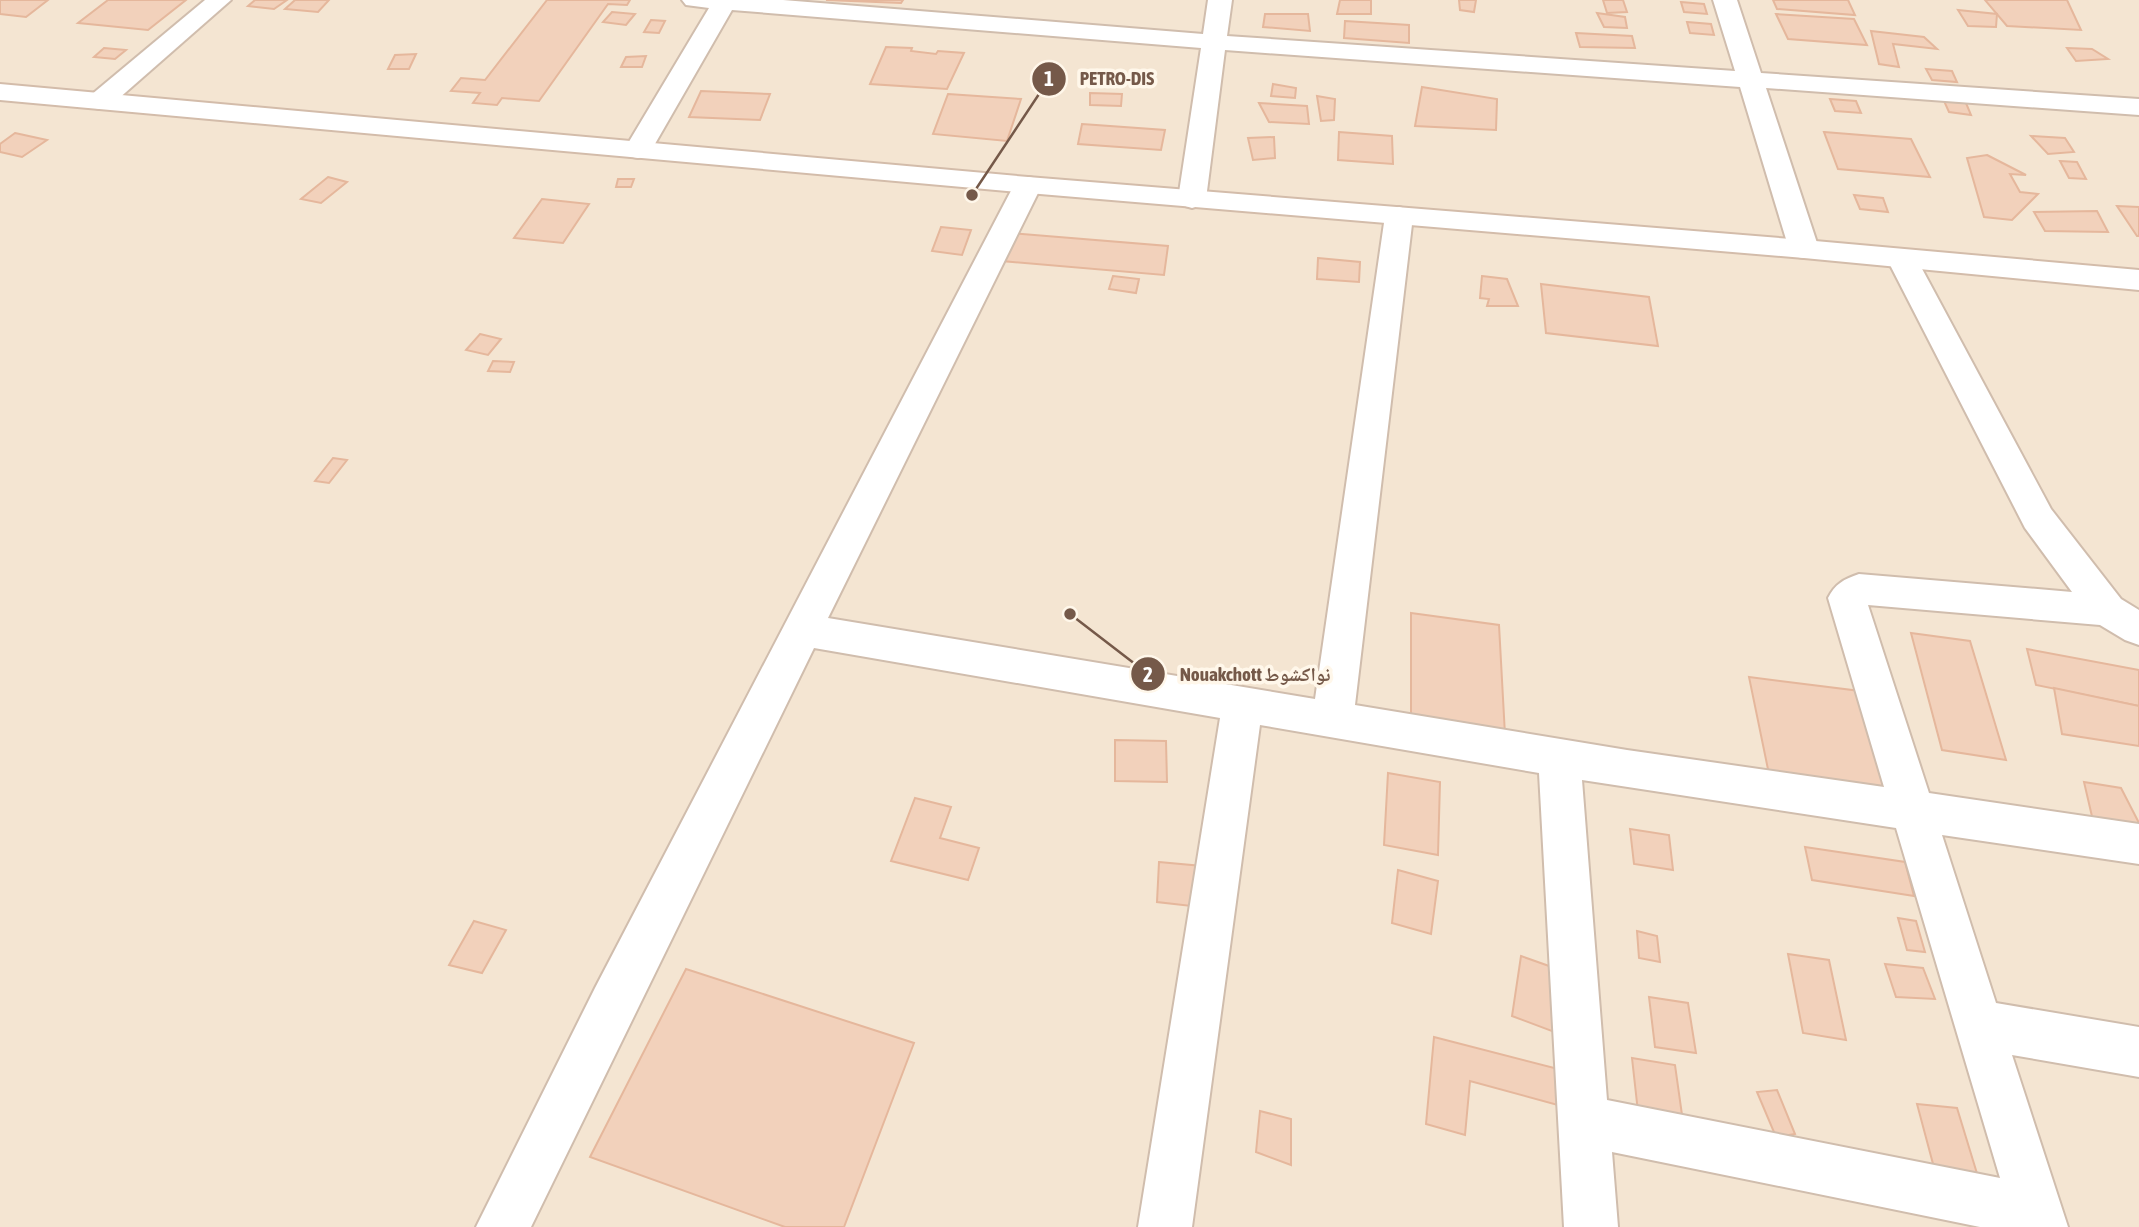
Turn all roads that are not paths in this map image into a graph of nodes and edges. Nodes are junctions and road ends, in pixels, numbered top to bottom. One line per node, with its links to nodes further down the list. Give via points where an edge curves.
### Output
1 (219, 0): 9 (street)
2 (694, 0): 5 (street)
3 (1220, 0): 6 (street)
4 (1725, 0): 7 (street)
5 (725, 1): 6 (street); 11 (street)
6 (1214, 42): 7 (street); 13 (street)
7 (1752, 79): 10 (street); 15 (street)
8 (0, 92): 9 (street)
9 (100, 101): 11 (street)
10 (2139, 107)
11 (638, 150): 12 (street)
12 (1028, 185): 13 (street); 19 (street)
13 (1192, 199): 14 (street)
14 (1399, 216): 15 (street); 21 (street)
15 (1804, 249): 16 (street)
16 (1902, 259): 17 (street); 18 (street, via 2038,518)
17 (2139, 280)
18 (2123, 620): 23 (street, via 1859,589 1847,598)
19 (802, 630): 20 (street); 29 (street)
20 (1242, 705): 21 (street); 30 (street)
21 (1333, 720): 22 (street)
22 (1559, 758): 23 (street); 27 (street)
23 (1914, 811): 24 (street); 25 (street)
24 (2139, 844)
25 (1980, 1025): 26 (street); 28 (street)
26 (2139, 1052)
27 (1584, 1121): 28 (street); 31 (street)
28 (2038, 1220)
29 (503, 1227)
30 (1165, 1227)
31 (1591, 1227)

